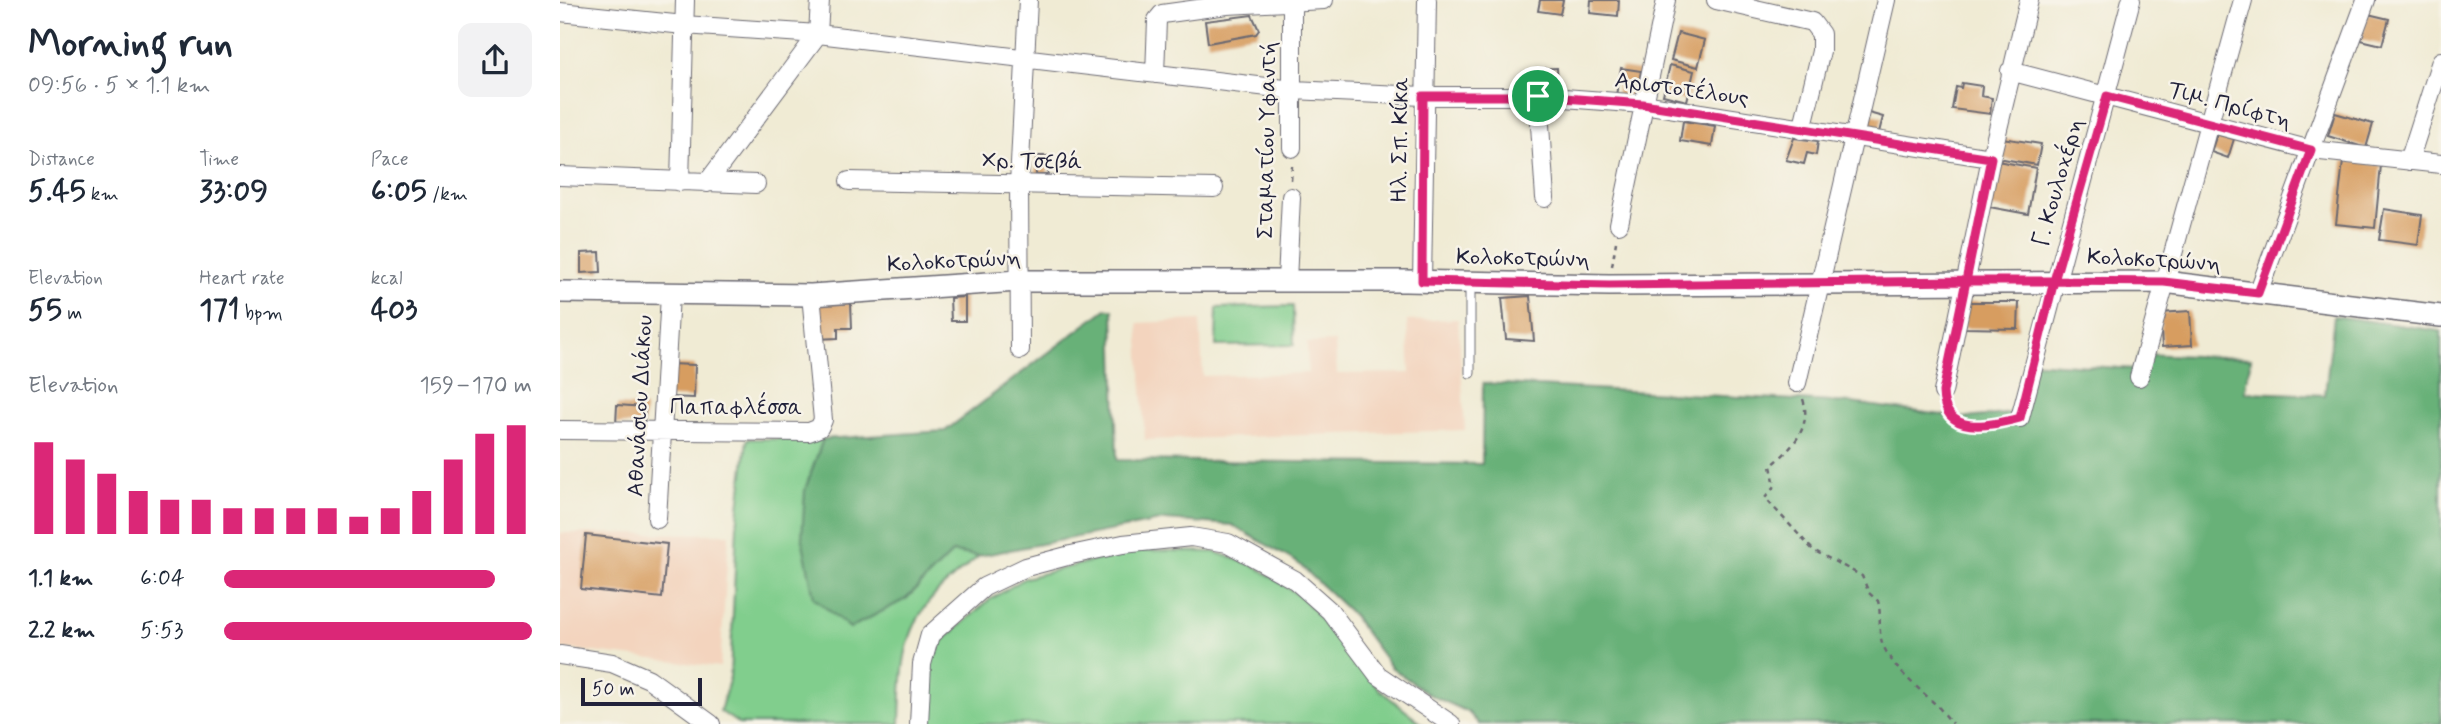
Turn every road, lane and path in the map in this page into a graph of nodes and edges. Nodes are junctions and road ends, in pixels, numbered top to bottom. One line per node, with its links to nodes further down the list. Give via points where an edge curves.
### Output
1 (685, 0): 16 (street)
2 (820, 0): 17 (street)
3 (1028, 0): 18 (street)
4 (1324, 0): 13 (street)
5 (1427, 0): 23 (street, Ηλ. Σπ. Κίκα)
6 (1667, 0): 26 (street)
7 (1717, 0): 14 (street)
8 (1886, 0): 29 (street)
9 (2029, 0): 20 (street)
10 (2131, 0): 25 (street, Γ. Κουλοχέρη)
11 (2243, 0): 27 (street)
12 (2365, 0): 31 (street)
13 (1292, 1): 21 (street, via 1162,14 1157,20); 22 (street, Σταματίου Υφαντή)
14 (1770, 6): 28 (street, via 1812,22 1821,34)
15 (560, 12): 16 (street, Αριστοτέλους)
16 (684, 25): 17 (street, Αριστοτέλους); 37 (street)
17 (818, 34): 18 (street, Αριστοτέλους); 38 (street)
18 (1026, 56): 21 (street, Αριστοτέλους); 40 (street)
19 (2441, 61): 33 (street)
20 (2010, 71): 25 (street, Τιμ. Πρίφτη); 32 (street)
21 (1155, 74): 22 (street, Αριστοτέλους)
22 (1293, 90): 23 (street, Αριστοτέλους); 30 (street, Σταματίου Υφαντή)
23 (1423, 96): 24 (street, Αριστοτέλους); 46 (street, Ηλ. Σπ. Κίκα)
24 (1538, 96): 26 (street, Αριστοτέλους); 43 (street)
25 (2107, 96): 27 (street, Τιμ. Πρίφτη); 48 (street, Γ. Κουλοχέρη)
26 (1643, 104): 28 (street, Αριστοτέλους); 44 (street)
27 (2210, 125): 31 (street, Τιμ. Πρίφτη); 51 (street)
28 (1802, 130): 29 (street, Αριστοτέλους)
29 (1853, 138): 32 (street, Αριστοτέλους); 52 (street)
30 (1293, 148): 42 (path, Σταματίου Υφαντή)
31 (2311, 150): 33 (street, Τιμ. Πρίφτη); 55 (street)
32 (1991, 158): 47 (street)
33 (2409, 161): 34 (street, Τιμ. Πρίφτη)
34 (2441, 164)
35 (560, 176): 37 (street)
36 (849, 180): 40 (street, Χρ. Τσεβά)
37 (680, 182): 38 (street)
38 (706, 183): 39 (street)
39 (757, 184)
40 (1019, 184): 41 (street, Χρ. Τσεβά); 49 (street)
41 (1214, 188)
42 (1291, 197): 45 (street, Σταματίου Υφαντή)
43 (1545, 198)
44 (1619, 225): 53 (path)
45 (1287, 281): 46 (street, Κολοκοτρώνη); 49 (street, Κολοκοτρώνη)
46 (1422, 281): 50 (street, Κολοκοτρώνη)
47 (1966, 281): 48 (street, Κολοκοτρώνη); 52 (street, Κολοκοτρώνη); 63 (street)
48 (2054, 281): 51 (street, Κολοκοτρώνη); 64 (street, Γ. Κουλοχέρη)
49 (1018, 282): 57 (street, Κολοκοτρώνη); 59 (street)
50 (1470, 282): 53 (street, Κολοκοτρώνη); 60 (lane)
51 (2164, 282): 55 (street, Κολοκοτρώνη); 61 (street)
52 (1820, 283): 53 (street, Κολοκοτρώνη); 62 (street)
53 (1609, 285)
54 (560, 292): 56 (street, Κολοκοτρώνη)
55 (2258, 293): 58 (street, Κολοκοτρώνη)
56 (670, 295): 57 (street, Κολοκοτρώνη); 66 (street, Αθανάσιου Διάκου)
57 (811, 295): 66 (street, Παπαφλέσσα, via 823,420 818,428 809,432)
58 (2441, 316)
59 (1020, 350)
60 (1471, 373)
61 (2139, 377)
62 (1797, 383): 72 (path, via 1806,422 1799,437 1772,466 1775,486 1765,498 1813,550 1862,576 1878,601 1879,626 1888,654)
63 (1943, 392): 64 (path, via 1949,417 1965,424)
64 (2020, 418)
65 (560, 430): 66 (street, Παπαφλέσσα)
66 (662, 430): 67 (street, Αθανάσιου Διάκου)
67 (657, 519)
68 (560, 655): 69 (street, via 612,663 649,679)
69 (711, 724)
70 (919, 724): 71 (street, via 922,664 930,635 984,587 1026,567 1070,555 1191,537 1228,543 1295,580 1330,611 1378,675)
71 (1451, 724)
72 (1952, 724)

